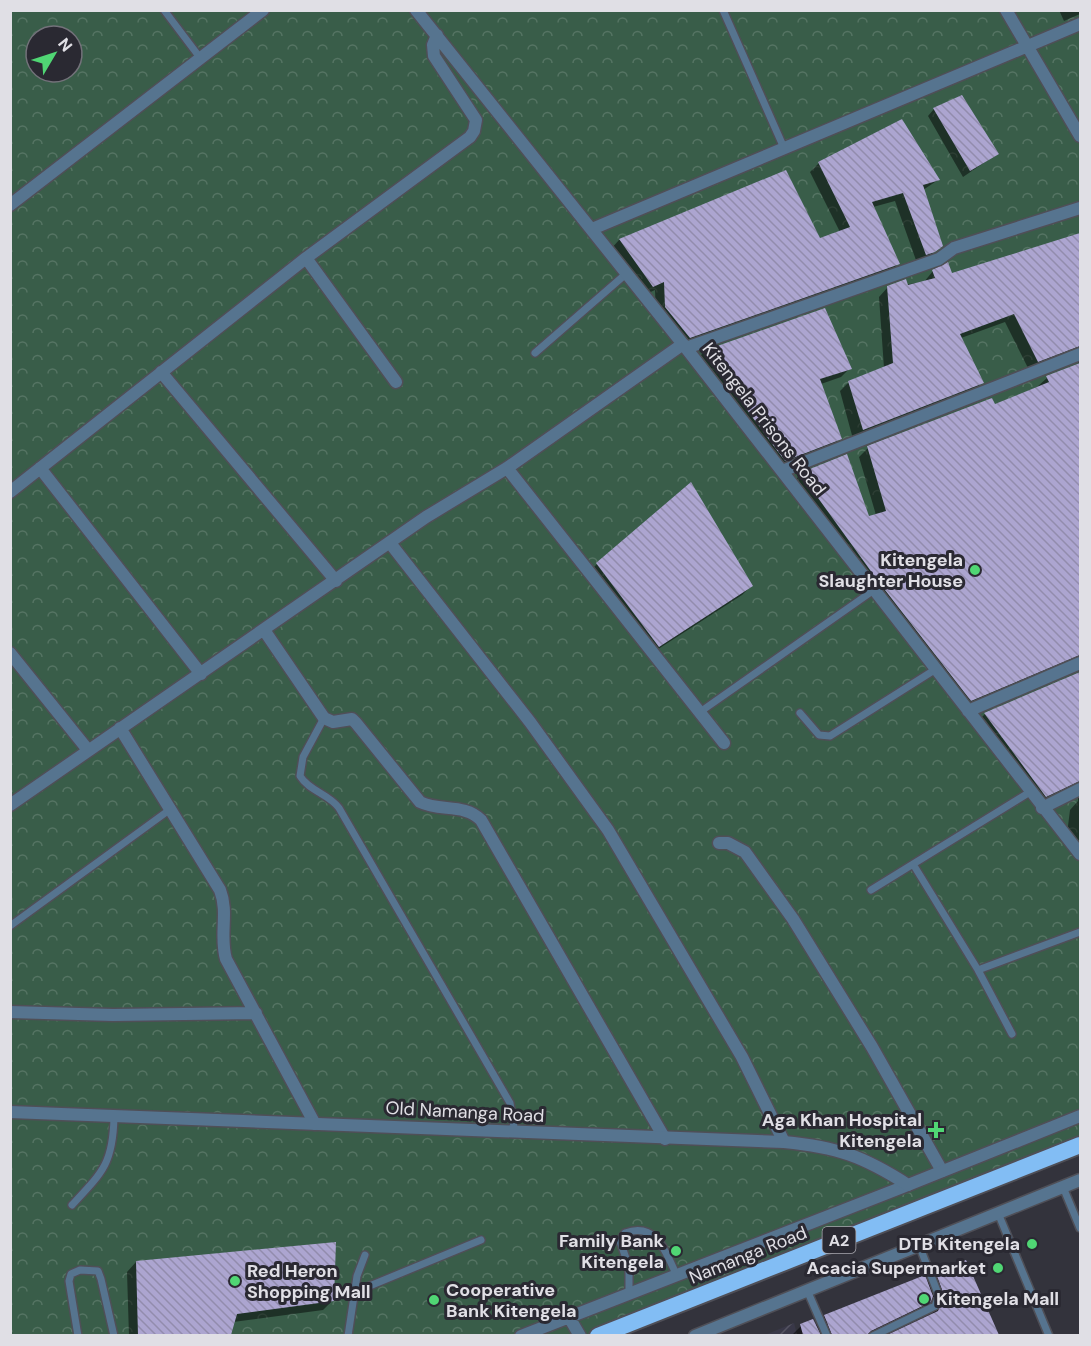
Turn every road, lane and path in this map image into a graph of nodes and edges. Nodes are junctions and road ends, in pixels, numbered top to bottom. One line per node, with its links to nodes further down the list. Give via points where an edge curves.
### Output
1 (164, 10): 9 (lane)
2 (263, 10): 9 (street)
3 (416, 10): 7 (street, Kitengela Prisons Road)
4 (723, 10): 11 (lane)
5 (1006, 10): 8 (street)
6 (1080, 24): 8 (street)
7 (437, 35): 14 (street, Kitengela Prisons Road); 15 (street, via 434,56 472,112 474,131)
8 (1028, 46): 10 (street); 11 (street)
9 (201, 59): 12 (street)
10 (1080, 136)
11 (784, 148): 14 (street)
12 (10, 205)
13 (1080, 208): 17 (street, via 954,248 939,259)
14 (592, 229): 16 (street, Kitengela Prisons Road)
15 (306, 258): 20 (street); 21 (street)
16 (627, 273): 17 (street, Kitengela Prisons Road); 18 (lane)
17 (685, 346): 23 (street); 24 (street, Kitengela Prisons Road)
18 (535, 353)
19 (1080, 354): 24 (street)
20 (161, 372): 22 (street); 27 (street)
21 (396, 382)
22 (40, 468): 25 (street); 33 (street)
23 (507, 468): 26 (street); 35 (street)
24 (782, 471): 28 (street, Kitengela Prisons Road)
25 (10, 492)
26 (390, 543): 27 (street); 62 (street, via 530,722 608,830 742,1057)
27 (336, 581): 29 (street)
28 (874, 590): 32 (street, Kitengela Prisons Road); 35 (lane)
29 (264, 630): 33 (street); 37 (street)
30 (10, 653): 40 (street)
31 (1080, 663): 34 (street)
32 (936, 669): 34 (street, Kitengela Prisons Road); 36 (lane, via 830,736 819,735)
33 (201, 674): 38 (street)
34 (968, 711): 42 (street, Kitengela Prisons Road)
35 (700, 712): 39 (street)
36 (800, 713)
37 (324, 718): 60 (lane, via 303,757 300,776 309,787 328,795 339,808 510,1103); 61 (street, via 333,722 352,719 420,802 430,807 466,810 481,820)
38 (120, 728): 40 (street); 44 (street)
39 (724, 743)
40 (88, 750): 43 (street)
41 (1080, 789): 45 (street)
42 (1030, 792): 45 (street, Kitengela Prisons Road); 48 (lane)
43 (12, 802)
44 (172, 808): 50 (lane); 54 (street, via 225,902 222,945)
45 (1042, 808): 47 (street, Kitengela Prisons Road)
46 (719, 843): 64 (street, via 736,846 765,877 872,1047)
47 (1080, 854)
48 (913, 864): 49 (lane); 52 (lane)
49 (870, 891)
50 (10, 927)
51 (1080, 932): 52 (lane)
52 (978, 970): 55 (lane)
53 (10, 1012): 54 (street)
54 (256, 1013): 59 (street)
55 (1012, 1034)
56 (10, 1112): 58 (street, Old Namanga Road)
57 (1080, 1116): 64 (street)
58 (114, 1117): 59 (street, Old Namanga Road); 68 (lane, via 113,1148 93,1182)
59 (315, 1124): 60 (street, Old Namanga Road)
60 (515, 1133): 61 (street, Old Namanga Road)
61 (665, 1139): 62 (street, Old Namanga Road)
62 (784, 1142): 66 (street, Old Namanga Road, via 854,1154)
63 (1080, 1145): 84 (highway, Namanga Road / A2)
64 (942, 1171): 66 (street)
65 (1080, 1180): 67 (street)
66 (908, 1185): 74 (street)
67 (1064, 1186): 69 (street); 70 (lane)
68 (72, 1205)
69 (998, 1213): 72 (street); 88 (lane)
70 (1080, 1228)
71 (481, 1240): 76 (lane)
72 (919, 1245): 75 (street); 87 (lane, via 939,1296 935,1306)
73 (365, 1255): 76 (lane)
74 (676, 1274): 77 (street); 77 (lane, via 653,1234 637,1229 624,1233 620,1241 629,1267)
75 (807, 1290): 85 (street); 86 (lane)
76 (355, 1292): 81 (lane)
77 (629, 1292): 78 (street)
78 (569, 1317): 82 (street); 83 (street)
79 (78, 1335): 80 (lane, via 69,1281 71,1274 91,1269 98,1271 101,1279)
80 (114, 1335)
81 (348, 1335)
82 (521, 1335)
83 (580, 1335)
84 (598, 1335)
85 (695, 1335)
86 (827, 1335)
87 (873, 1335)
88 (1049, 1335)

